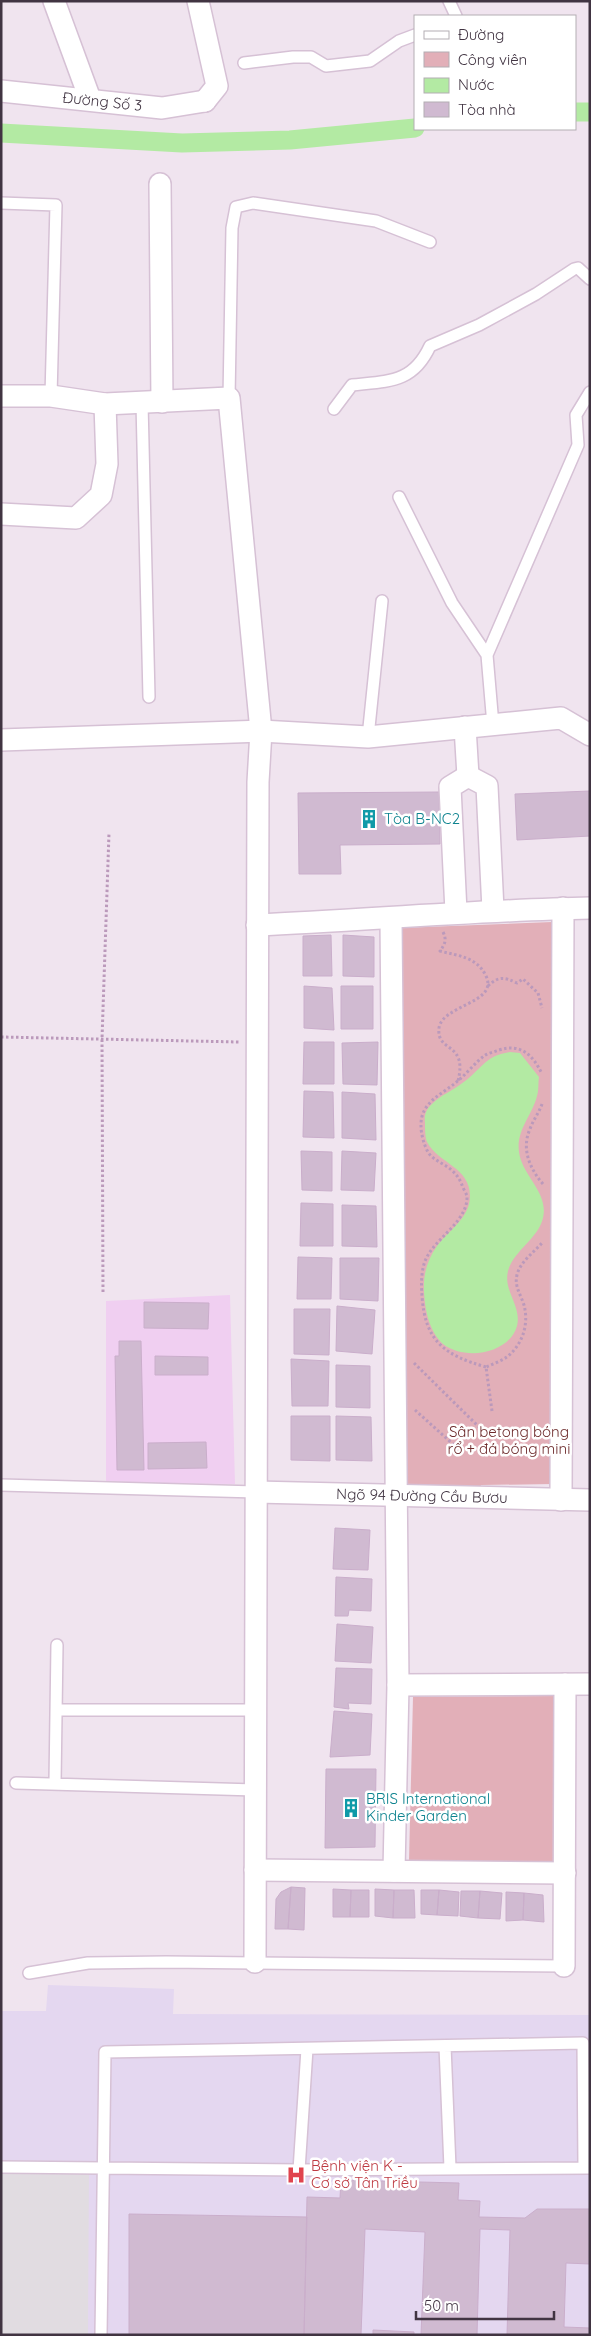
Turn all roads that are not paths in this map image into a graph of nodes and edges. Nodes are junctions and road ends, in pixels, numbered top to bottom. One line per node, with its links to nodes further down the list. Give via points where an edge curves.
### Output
1 (54, 1): 9 (street)
2 (183, 1): 10 (street, via 201,70)
3 (198, 1): 10 (street, via 217,86)
4 (449, 1): 5 (lane)
5 (456, 15)
6 (414, 35): 7 (lane, via 399,40 370,61 326,66 311,57 293,57)
7 (244, 63)
8 (1, 91): 9 (street, Đường Số 3)
9 (90, 99): 10 (street, Đường Số 3, via 162,108)
10 (205, 101)
11 (160, 184): 19 (street)
12 (1, 203): 17 (lane, via 56,205)
13 (430, 242): 18 (lane, via 376,221 253,203 236,207 232,228)
14 (590, 279): 21 (lane, via 578,268 574,269 479,325 430,346 424,359 410,374 352,385)
15 (590, 392): 25 (lane, via 576,415 578,445)
16 (1, 396): 17 (street)
17 (50, 396): 20 (street)
18 (229, 398): 19 (street); 29 (street)
19 (152, 402): 20 (street); 26 (lane)
20 (105, 404): 23 (street, via 107,464 101,495 76,518)
21 (334, 409)
22 (400, 497): 25 (lane, via 452,603)
23 (1, 514)
24 (382, 601): 31 (lane)
25 (487, 655): 27 (lane)
26 (150, 697)
27 (493, 725): 28 (street); 30 (street, via 561,718)
28 (465, 727): 31 (street); 33 (street)
29 (261, 731): 31 (street); 32 (street); 39 (street)
30 (590, 735)
31 (368, 737)
32 (1, 740)
33 (468, 776): 36 (street, via 487,786); 37 (street, via 450,787)
34 (563, 908): 35 (street); 36 (street); 43 (street)
35 (590, 908)
36 (493, 910): 37 (street)
37 (456, 912): 38 (street)
38 (391, 919): 39 (street); 42 (street)
39 (257, 925): 41 (street)
40 (1, 1485): 41 (lane)
41 (256, 1492): 42 (street, Ngõ 94 Đường Cầu Bươu); 50 (street)
42 (398, 1495): 43 (street, Ngõ 94 Đường Cầu Bươu); 48 (street)
43 (561, 1500): 44 (street, Ngõ 94 Đường Cầu Bươu)
44 (590, 1500)
45 (57, 1645): 49 (lane)
46 (565, 1684): 47 (street); 48 (street); 56 (street)
47 (590, 1684)
48 (398, 1685): 55 (street)
49 (56, 1710): 50 (lane); 52 (lane)
50 (255, 1710): 53 (street)
51 (16, 1782): 52 (lane)
52 (55, 1783): 53 (lane)
53 (255, 1790): 54 (street)
54 (255, 1870): 55 (street); 57 (street)
55 (394, 1871): 56 (street)
56 (564, 1873): 58 (street)
57 (255, 1962): 58 (lane); 59 (lane, via 88,1963)
58 (564, 1966)
59 (29, 1973)
60 (445, 2046): 61 (lane); 64 (lane, via 583,2044); 65 (lane)
61 (307, 2049): 62 (lane, via 105,2052); 66 (lane)
62 (103, 2166): 63 (lane); 66 (lane); 67 (lane)
63 (1, 2167)
64 (587, 2167): 65 (lane)
65 (450, 2168): 66 (lane)
66 (299, 2170)
67 (101, 2335)

